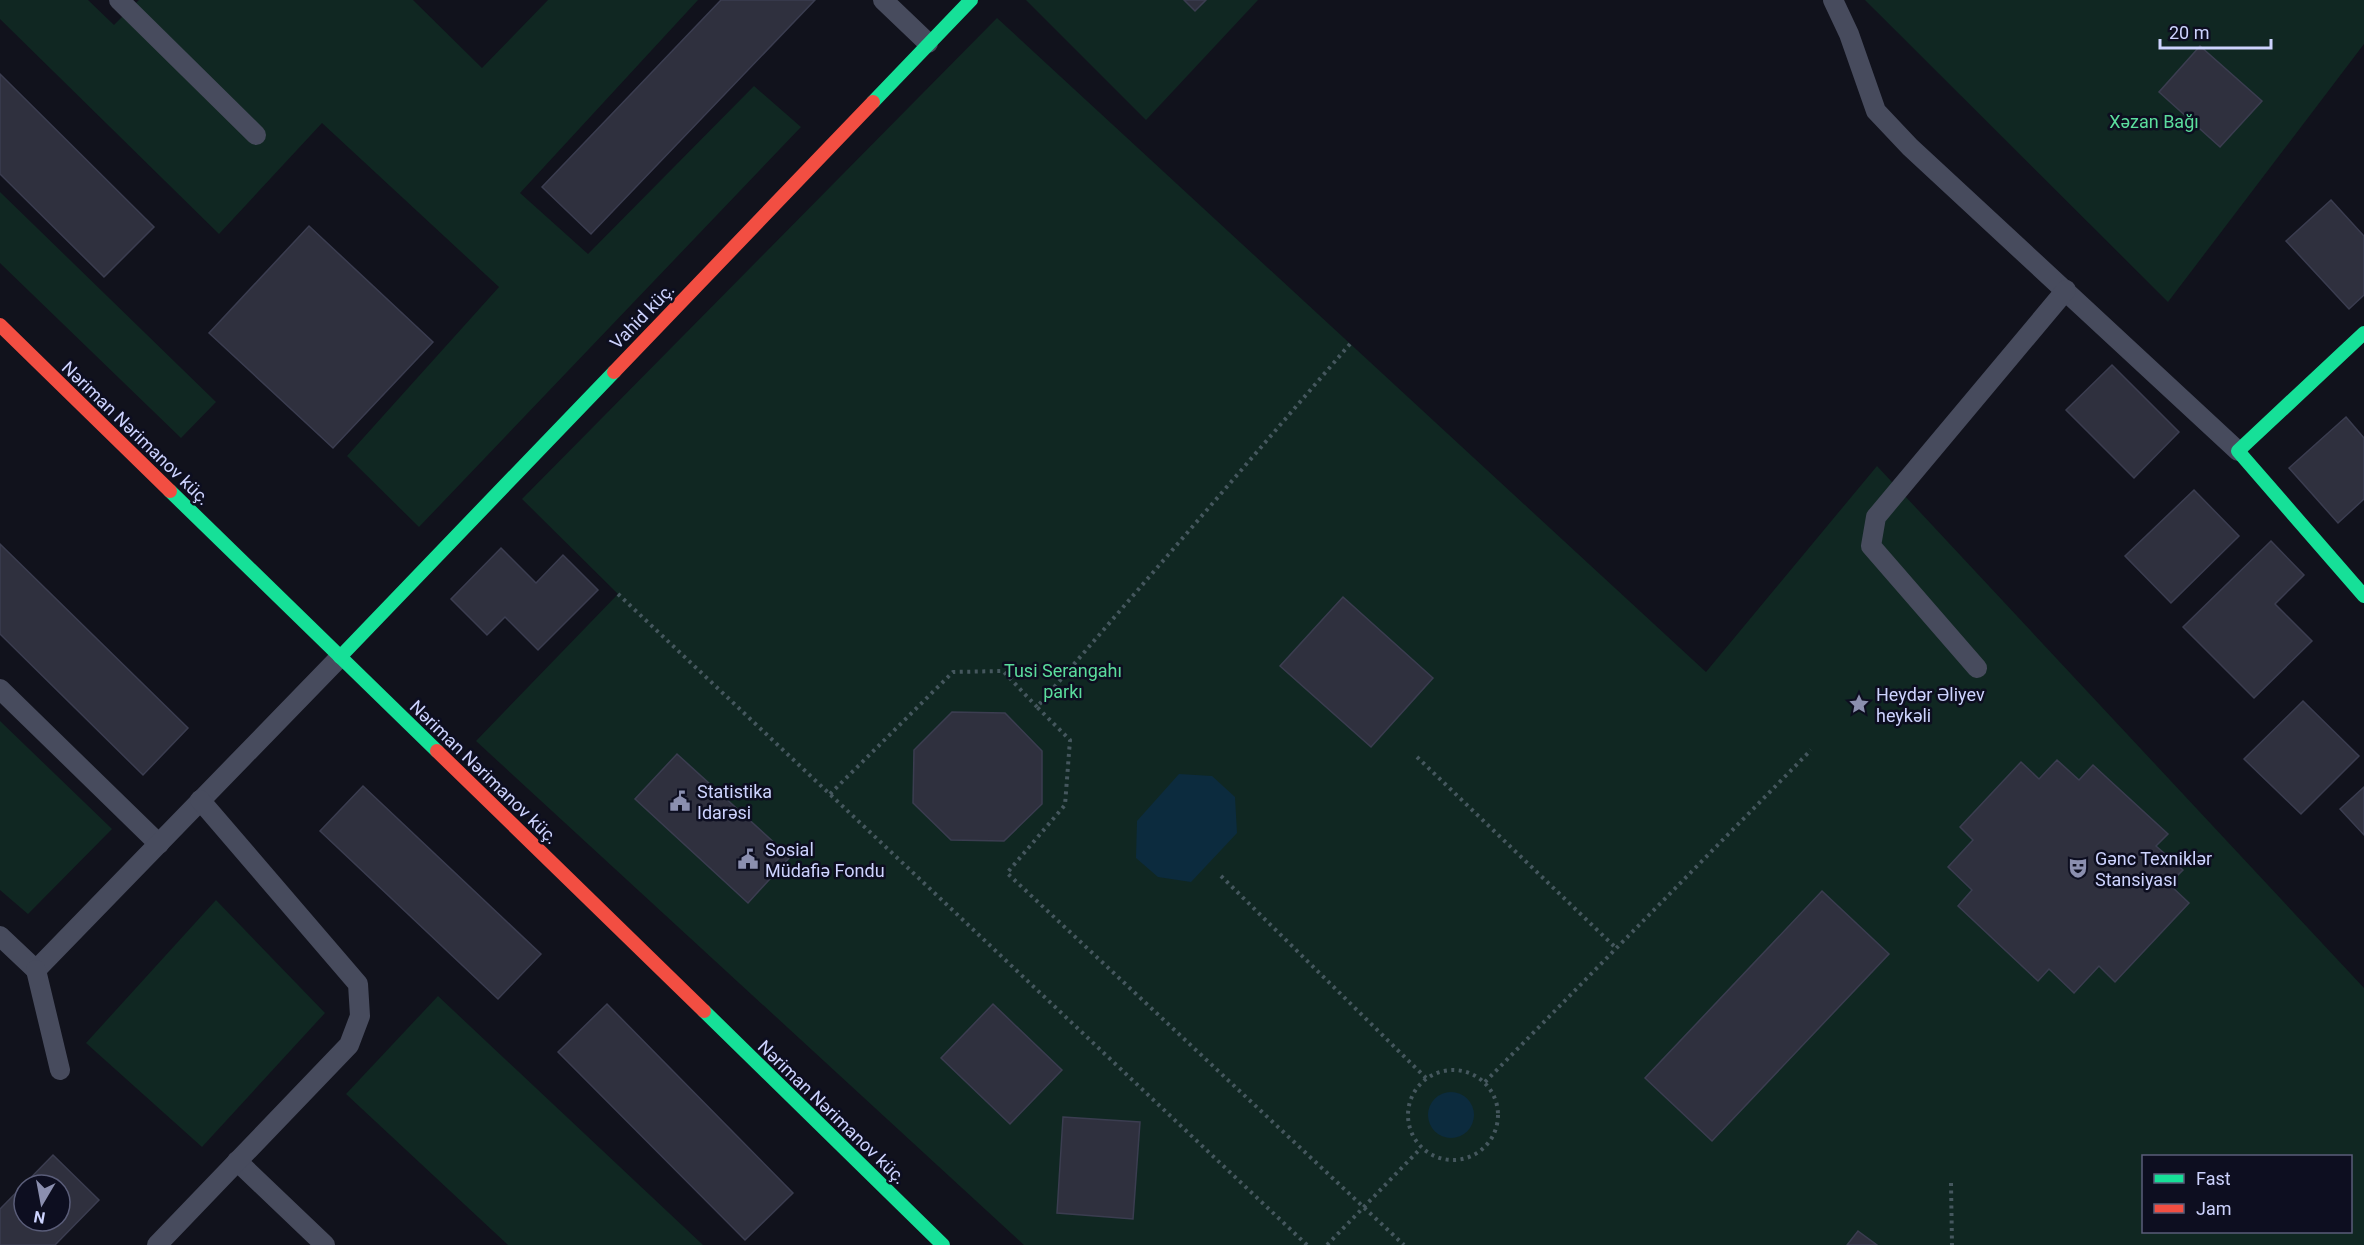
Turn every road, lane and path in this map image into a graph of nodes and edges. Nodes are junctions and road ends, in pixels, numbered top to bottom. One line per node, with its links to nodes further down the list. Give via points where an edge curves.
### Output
1 (118, 0): 6 (lane)
2 (883, 0): 5 (lane)
3 (971, 0): 5 (street, Vahid küç.)
4 (1833, 0): 7 (lane, via 1876,111)
5 (928, 43): 14 (street, Vahid küç.)
6 (256, 135)
7 (2066, 290): 11 (lane); 15 (lane, via 1876,517 1871,546)
8 (0, 325): 14 (street, Nəriman Nərimanov küç.)
9 (2364, 333): 11 (street)
10 (1350, 344): 17 (path)
11 (2238, 451): 13 (street)
12 (618, 594): 20 (path)
13 (2364, 597)
14 (340, 657): 21 (lane); 36 (street, Nəriman Nərimanov küç.)
15 (1977, 668)
16 (0, 689): 22 (lane)
17 (1037, 707): 20 (path, via 1003,671 953,672); 33 (path, via 1070,740 1065,805 1007,873)
18 (1811, 750): 25 (path)
19 (1417, 757): 25 (path)
20 (830, 794): 37 (path)
21 (200, 800): 22 (lane); 31 (lane, via 357,984 360,1016 349,1045)
22 (159, 844): 26 (lane)
23 (1221, 876): 28 (path)
24 (0, 936): 26 (lane)
25 (1616, 948): 29 (path)
26 (36, 970): 27 (lane)
27 (60, 1070)
28 (1426, 1078): 29 (path, via 1456,1069); 30 (path, via 1414,1089 1408,1104 1407,1119)
29 (1485, 1082): 30 (path, via 1494,1095 1497,1125 1480,1152 1466,1159 1450,1160 1434,1157)
30 (1421, 1148): 33 (path)
31 (237, 1161): 34 (lane); 35 (lane)
32 (1951, 1184): 40 (path)
33 (1363, 1208): 38 (path); 39 (path)
34 (157, 1245)
35 (325, 1245)
36 (943, 1245)
37 (1307, 1245)
38 (1327, 1245)
39 (1404, 1245)
40 (1952, 1245)

